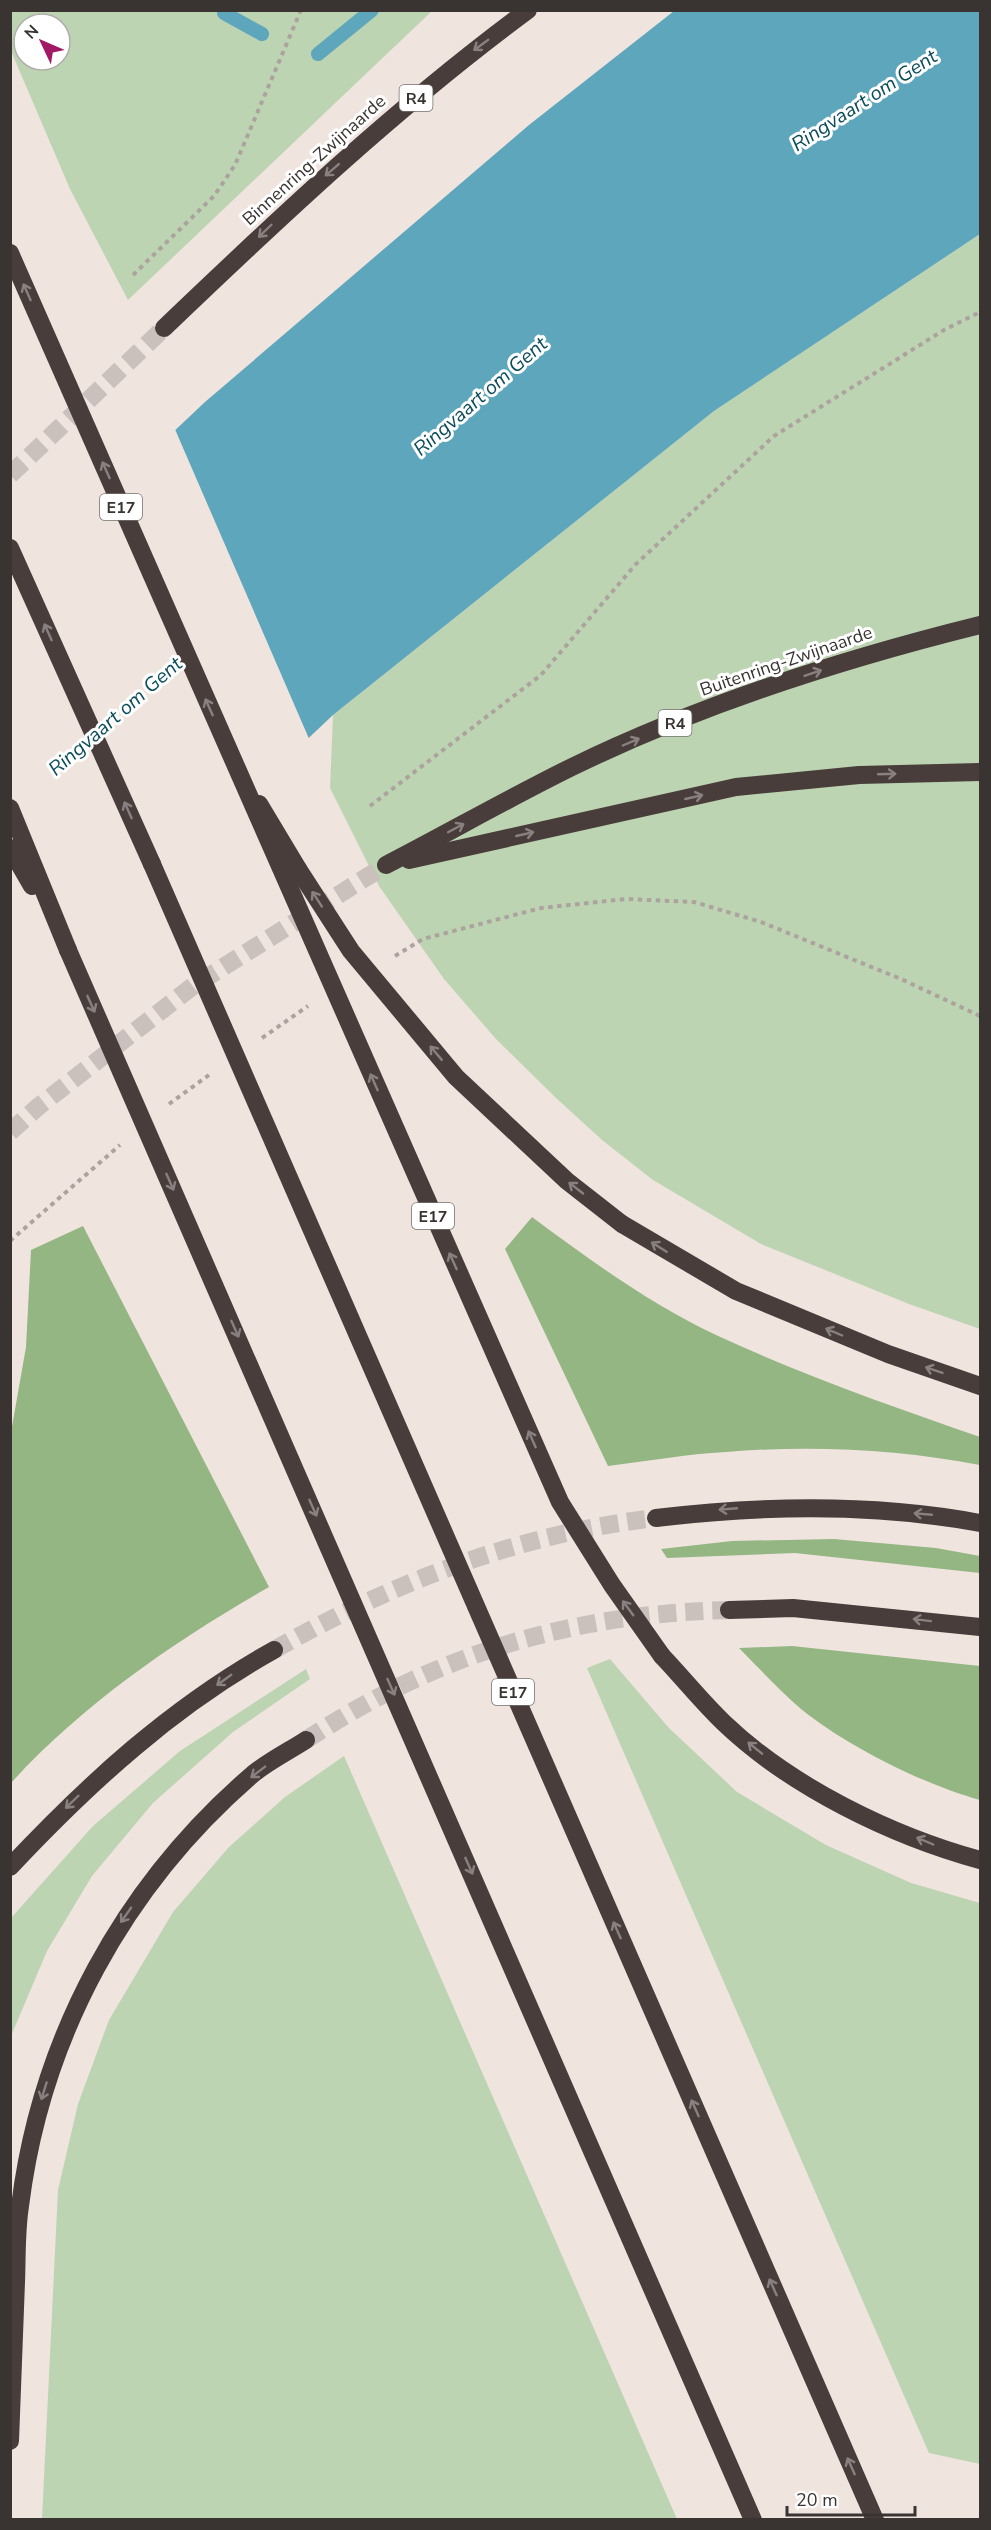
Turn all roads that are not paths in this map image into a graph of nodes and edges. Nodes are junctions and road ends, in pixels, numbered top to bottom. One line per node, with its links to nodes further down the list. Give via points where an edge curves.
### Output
1 (528, 10): 3 (highway, Binnenring-Zwijnaarde / R4, one-way to 3, via 453,66 308,190)
2 (10, 253): 6 (highway, E17, one-way to 2, bridge)
3 (164, 328)
4 (10, 548): 22 (highway, E17, one-way to 4, bridge, via 152,864)
5 (981, 625): 7 (highway, Buitenring-Zwijnaarde / R4, via 881,650 717,705 573,766 386,865 736,787 859,775)
6 (232, 760): 11 (highway, one-way to 6, bridge, via 888,1354 736,1292 622,1224 567,1181 448,1068 351,951); 18 (highway, E17, one-way to 6, bridge, via 951,1852 859,1813 789,1775 725,1724 662,1656 612,1585 560,1502)
7 (981, 772)
8 (10, 808): 10 (highway)
9 (10, 848): 10 (highway)
10 (68, 950): 21 (highway, one-way to 21, bridge)
11 (981, 1386)
12 (656, 1518): 13 (highway, one-way to 12, via 835,1507 731,1509)
13 (981, 1523)
14 (729, 1610): 15 (highway, one-way to 14, via 793,1608)
15 (981, 1627)
16 (274, 1650): 19 (highway, one-way to 19, via 150,1733 71,1802)
17 (306, 1740): 20 (highway, one-way to 20, via 254,1773 179,1847 124,1917 59,2043 35,2122 19,2206)
18 (981, 1860)
19 (10, 1867)
20 (10, 2441)
21 (753, 2520)
22 (875, 2520)

